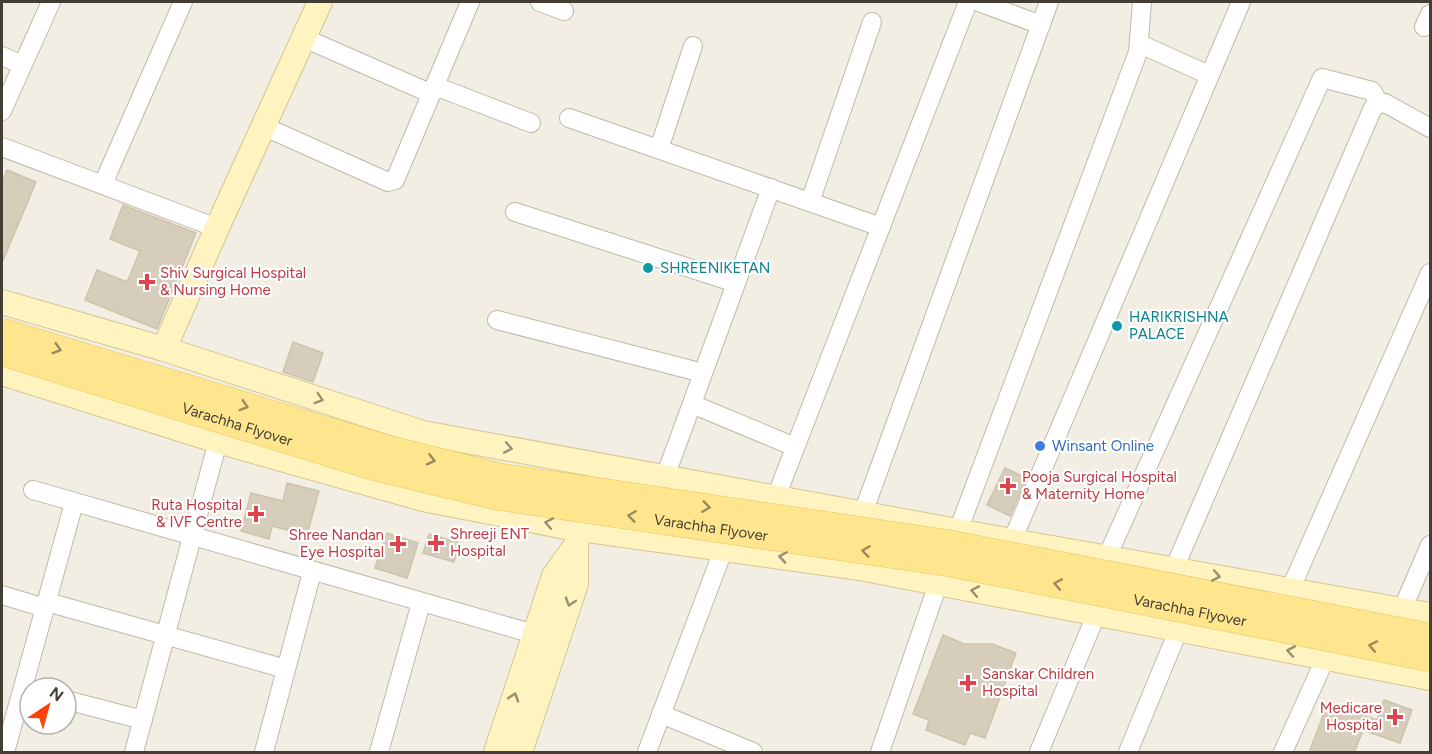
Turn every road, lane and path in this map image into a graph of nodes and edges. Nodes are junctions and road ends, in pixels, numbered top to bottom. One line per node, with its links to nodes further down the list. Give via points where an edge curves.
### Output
1 (51, 2): 18 (street)
2 (183, 2): 29 (street)
3 (320, 2): 14 (street)
4 (470, 2): 20 (street)
5 (540, 2): 11 (street)
6 (968, 2): 33 (street)
7 (979, 2): 13 (street)
8 (1049, 2): 13 (street)
9 (1142, 2): 15 (street)
10 (1241, 2): 19 (street)
11 (564, 11)
12 (872, 22): 31 (street)
13 (1041, 25): 52 (street)
14 (304, 38): 20 (street); 25 (street)
15 (1140, 44): 19 (street); 53 (street)
16 (693, 46): 28 (street)
17 (2, 56): 18 (street)
18 (22, 65): 22 (street)
19 (1209, 75): 56 (street)
20 (433, 90): 24 (street); 25 (street, via 397,177 388,182)
21 (1379, 102): 26 (street); 59 (street, via 1372,91 1322,78); 60 (street, via 1372,110)
22 (2, 111)
23 (569, 118): 28 (street)
24 (531, 123)
25 (263, 126): 34 (street)
26 (1431, 128)
27 (2, 147): 29 (street)
28 (659, 149): 30 (street)
29 (103, 184): 34 (street)
30 (771, 188): 31 (street); 36 (street)
31 (810, 202): 33 (street)
32 (515, 212): 36 (street)
33 (880, 227): 46 (street)
34 (217, 228): 40 (street)
35 (1431, 273): 63 (street)
36 (736, 283): 43 (street)
37 (2, 302): 40 (street)
38 (498, 321): 43 (street)
39 (2, 332): 73 (main road, Varachha Flyover, one-way to 73, bridge, via 384,448 501,477 945,543)
40 (164, 349): 47 (street, one-way to 47, via 423,433)
41 (2, 352): 75 (main road, Varachha Flyover, one-way to 41, bridge, via 950,563 495,496 375,467)
42 (2, 373): 45 (street)
43 (703, 373): 44 (street)
44 (692, 404): 46 (street); 48 (street)
45 (218, 441): 54 (street); 55 (street, one-way to 45, via 423,500)
46 (795, 447): 50 (street)
47 (598, 465): 48 (street); 55 (street)
48 (665, 477): 50 (street)
49 (33, 490): 51 (street)
50 (776, 497): 52 (street)
51 (74, 502): 54 (street); 66 (street)
52 (863, 513): 53 (street)
53 (958, 531): 56 (street)
54 (194, 535): 61 (street); 71 (street)
55 (578, 537): 58 (street); 72 (street, via 554,576); 88 (street, one-way to 88, via 576,584)
56 (1012, 541): 59 (street)
57 (1431, 545): 67 (street)
58 (724, 548): 62 (street, one-way to 58); 81 (street)
59 (1107, 557): 60 (street); 68 (street)
60 (1174, 569): 63 (street, one-way to 63)
61 (312, 572): 65 (street); 76 (street)
62 (938, 584): 68 (street, one-way to 62); 91 (street)
63 (1290, 590): 67 (street)
64 (2, 595): 66 (street)
65 (421, 603): 72 (street); 86 (street)
66 (46, 605): 71 (street); 77 (street)
67 (1402, 610): 69 (street)
68 (1096, 615): 70 (street); 92 (street)
69 (1431, 615)
70 (1178, 631): 74 (street, one-way to 70); 93 (street)
71 (166, 634): 76 (street); 82 (street)
72 (534, 634): 87 (street, one-way to 72)
73 (1431, 637)
74 (1326, 657): 78 (street); 94 (street)
75 (1431, 658)
76 (286, 669): 85 (street)
77 (29, 676)
78 (1431, 678)
79 (78, 703): 82 (street)
80 (9, 708): 83 (street)
81 (661, 714): 89 (street); 90 (street)
82 (142, 720): 84 (street)
83 (5, 753)
84 (134, 753)
85 (264, 753)
86 (379, 753)
87 (496, 753)
88 (520, 753)
89 (647, 753)
90 (753, 753)
91 (880, 753)
92 (1039, 753)
93 (1128, 753)
94 (1282, 753)

